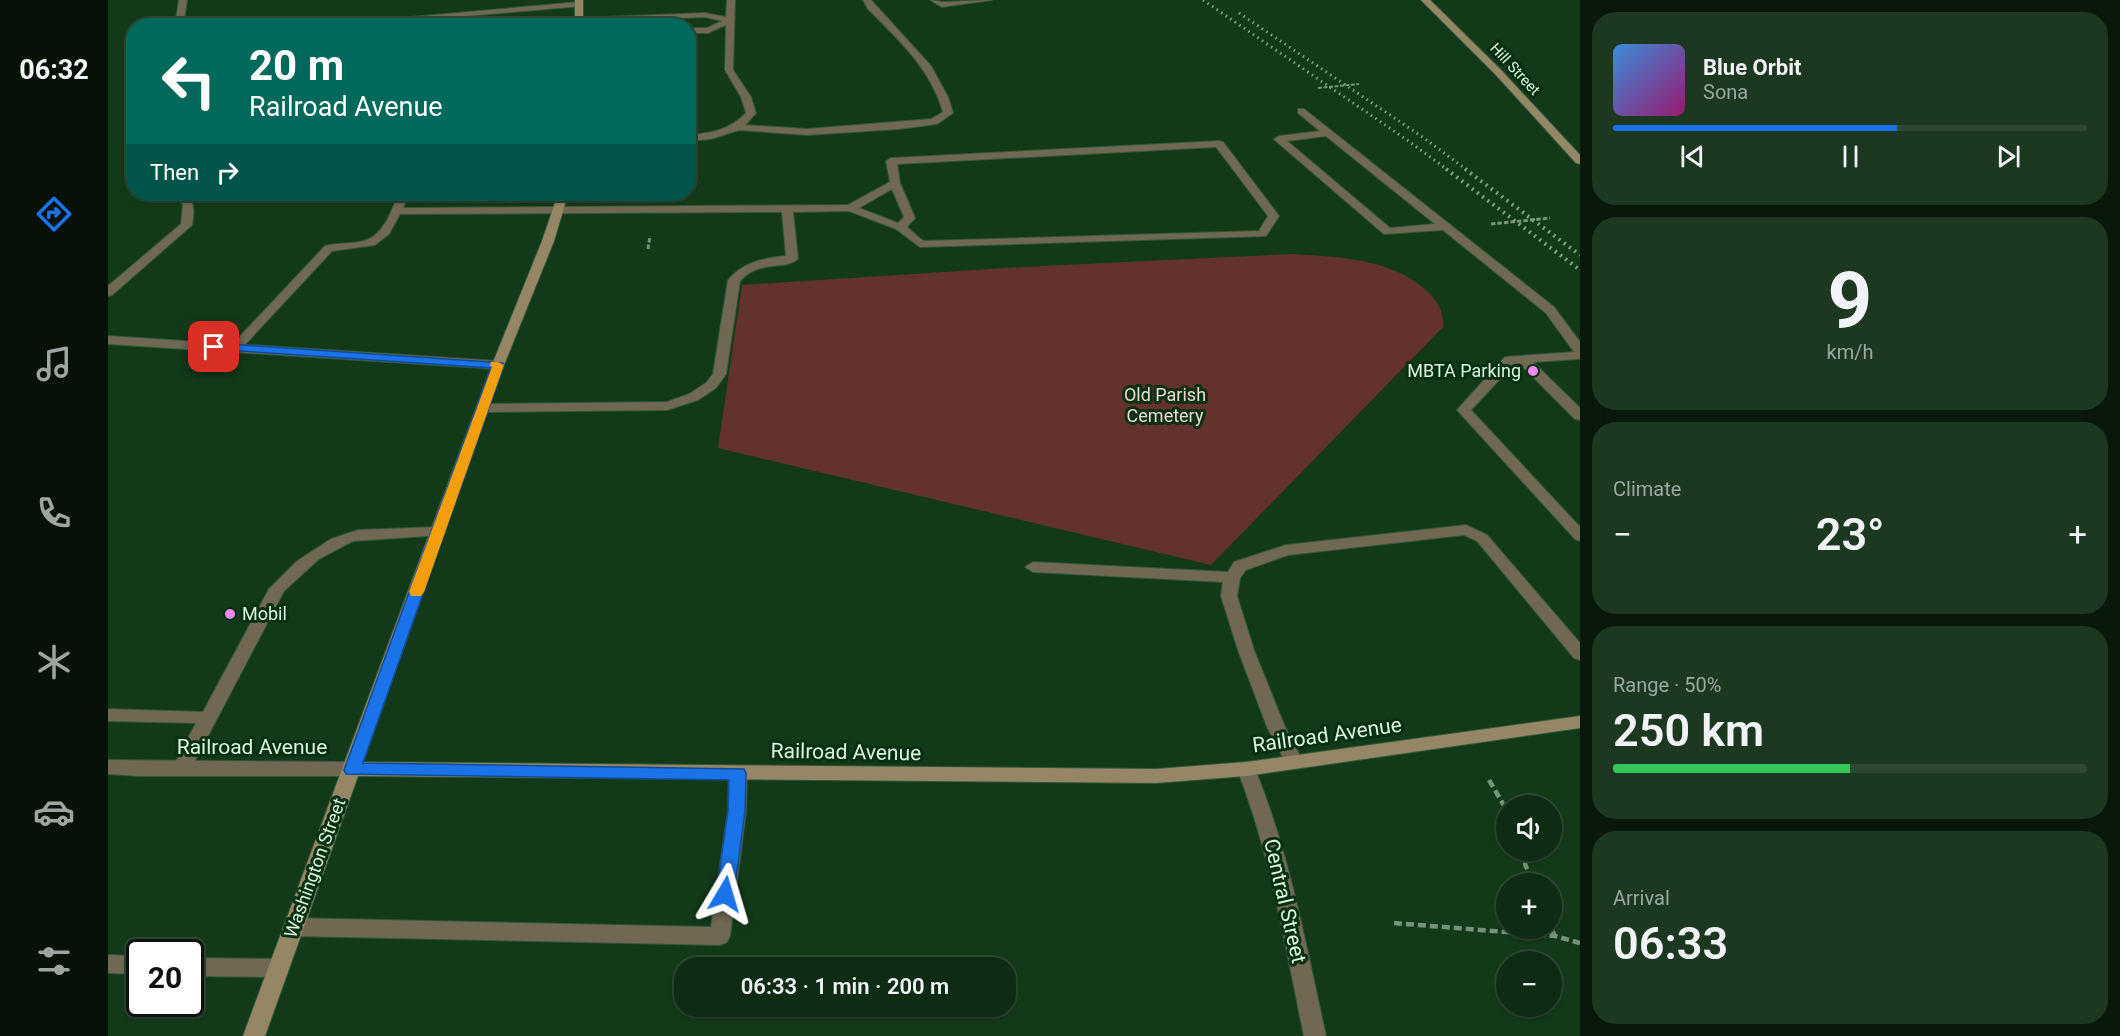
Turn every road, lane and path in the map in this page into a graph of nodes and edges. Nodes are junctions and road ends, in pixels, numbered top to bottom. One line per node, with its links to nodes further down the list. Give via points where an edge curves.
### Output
1 (183, 0): 8 (street)
2 (731, 0): 12 (street)
3 (867, 0): 17 (street, via 916,53 944,95 948,113 934,122 830,131)
4 (934, 0): 5 (street, via 942,4)
5 (988, 0)
6 (1425, 0): 20 (street, Hill Street)
7 (579, 2): 9 (street); 10 (street)
8 (180, 18)
9 (402, 18)
10 (579, 18)
11 (658, 18): 12 (street, via 705,15)
12 (731, 20): 13 (street, via 708,30); 17 (street, via 729,70 751,113)
13 (696, 30)
14 (1359, 84): 15 (path)
15 (1315, 88)
16 (1301, 111): 18 (street)
17 (738, 127): 19 (street)
18 (1328, 133): 31 (street); 31 (street, via 1278,139 1388,232)
19 (696, 137)
20 (1580, 161)
21 (895, 183): 26 (street); 32 (street, via 910,218); 32 (street, via 891,161 1219,144 1274,216 1262,234 920,244)
22 (188, 201): 33 (street, via 186,225)
23 (401, 201): 28 (street)
24 (561, 201): 27 (street, Washington Street)
25 (787, 208): 26 (street); 27 (street); 39 (street, via 792,259 753,265 739,273 734,280 720,375 692,398 667,406)
26 (850, 208): 32 (street)
27 (558, 209): 28 (street); 38 (street, Washington Street)
28 (396, 211): 35 (street, via 386,234 375,243 328,248)
29 (1550, 218): 30 (path)
30 (1505, 223)
31 (1445, 226): 36 (street, via 1550,310)
32 (900, 227)
33 (108, 292)
34 (108, 340): 35 (street)
35 (235, 348): 38 (street)
36 (1580, 353): 37 (street)
37 (1522, 359): 40 (street); 42 (street, via 1510,360 1464,410)
38 (498, 365): 39 (street, Washington Street)
39 (483, 408): 41 (street, Washington Street)
40 (1580, 416)
41 (438, 532): 47 (street, via 356,536 336,543 297,568 277,589); 53 (street, Washington Street)
42 (1580, 536)
43 (1033, 567): 44 (street)
44 (1232, 577): 45 (street, via 1240,566 1286,550 1466,530 1482,538); 49 (street, via 1229,596 1246,650 1276,728)
45 (1580, 654)
46 (108, 715): 47 (street)
47 (207, 719): 51 (street)
48 (1580, 722): 49 (street, Railroad Avenue)
49 (1294, 762): 52 (street, Railroad Avenue)
50 (108, 767): 51 (street, Railroad Avenue)
51 (181, 769): 53 (street, Railroad Avenue)
52 (1246, 769): 54 (street, Railroad Avenue, via 1156,776 1065,777); 67 (street, Central Street, via 1277,854)
53 (352, 770): 54 (street, Railroad Avenue); 58 (street, Washington Street)
54 (738, 773): 58 (street, via 720,936)
55 (1489, 780): 56 (path)
56 (1498, 795)
57 (1394, 922): 59 (path)
58 (293, 927): 65 (street, Washington Street)
59 (1496, 931)
60 (1562, 938): 61 (path)
61 (1580, 943)
62 (108, 964): 63 (street)
63 (126, 965)
64 (204, 967): 65 (street)
65 (278, 968): 66 (street, Washington Street)
66 (254, 1036)
67 (1315, 1036)

